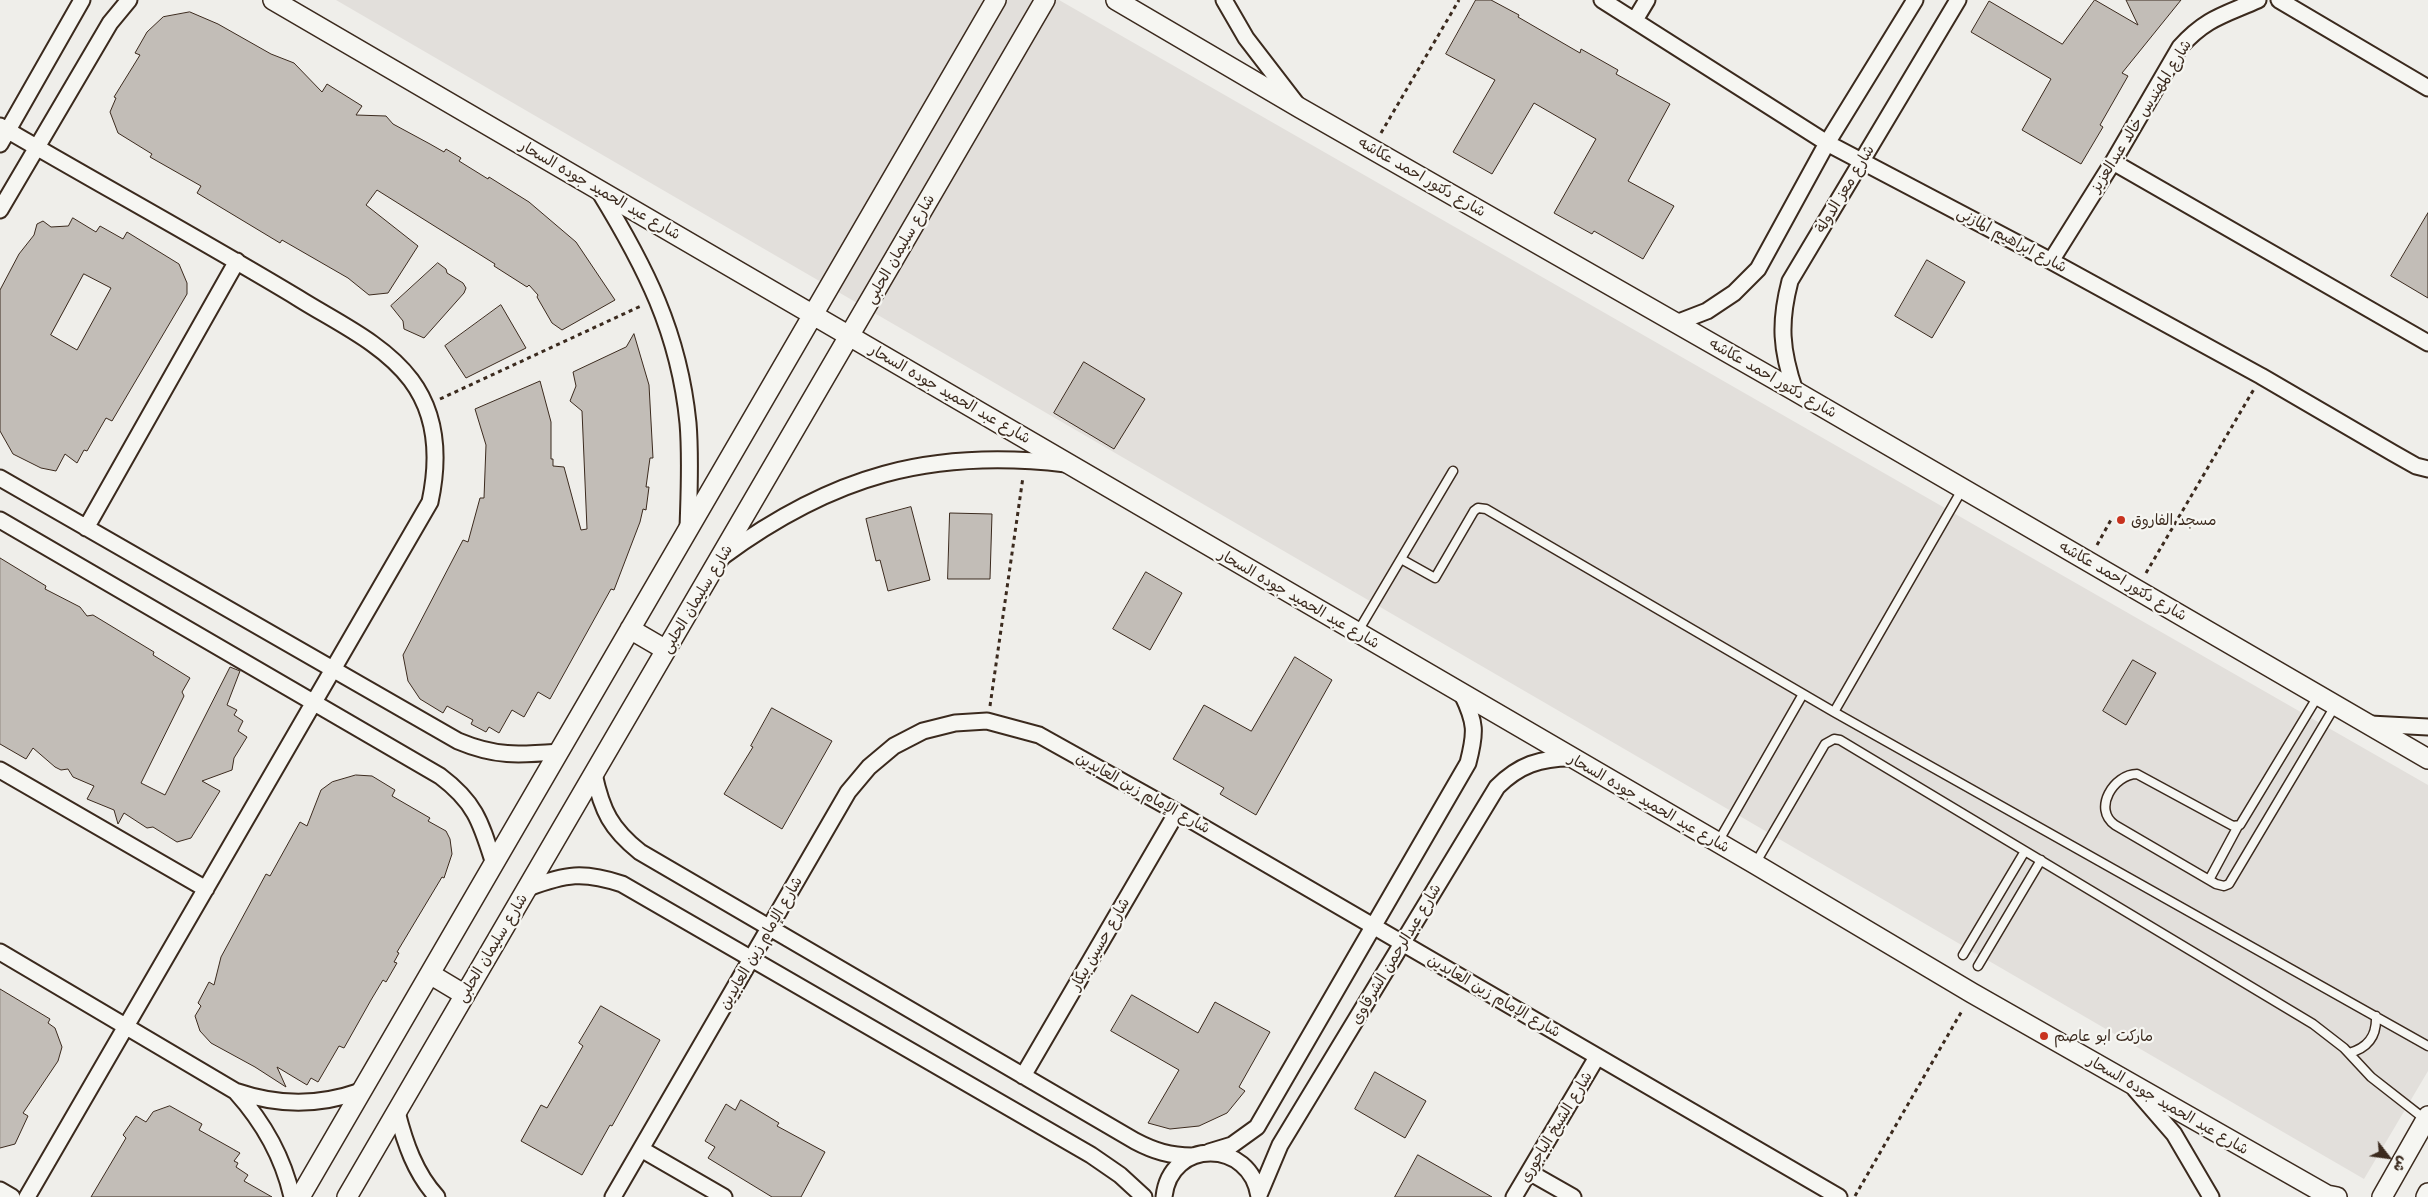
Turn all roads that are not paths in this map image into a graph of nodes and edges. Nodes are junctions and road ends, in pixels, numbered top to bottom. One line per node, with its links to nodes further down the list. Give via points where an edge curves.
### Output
1 (82, 0): 17 (street)
2 (129, 0): 20 (street, via 110,23)
3 (273, 0): 23 (street, شارع عبد الحميد جوده السحار)
4 (996, 0): 27 (street)
5 (1045, 0): 29 (street, شارع سليمان الحلبى)
6 (1116, 0): 16 (street, شارع دكتور احمد عكاشه)
7 (1224, 0): 16 (street, via 1246,38)
8 (1602, 0): 14 (street, شارع ابراهيم المازنى)
9 (1647, 0): 14 (street)
10 (1915, 0): 18 (street)
11 (1958, 0): 21 (street, شارع معز الدولة)
12 (2258, 0): 22 (street, شارع المهندس خالد عبدالعزيز, via 2210,20 2180,47)
13 (2278, 0): 15 (street)
14 (1635, 20): 18 (street, شارع ابراهيم المازنى)
15 (2428, 88)
16 (1300, 108): 28 (street, شارع دكتور احمد عكاشه)
17 (4, 128): 19 (street); 20 (street)
18 (1827, 143): 21 (street, شارع ابراهيم المازنى); 28 (street, via 1758,269 1707,311)
19 (0, 144)
20 (37, 147): 24 (street); 25 (street)
21 (1862, 161): 26 (street, شارع ابراهيم المازنى); 31 (street, شارع معز الدولة, via 1790,280 1783,308 1782,336 1786,364)
22 (2113, 162): 26 (street, شارع المهندس خالد عبدالعزيز); 30 (street)
23 (597, 187): 27 (street, شارع عبد الحميد جوده السحار); 39 (street, via 633,248 668,325 681,374 688,424)
24 (0, 210)
25 (237, 261): 38 (street); 45 (street, via 392,358 411,380 426,406 433,429 435,478 430,502)
26 (2051, 261): 33 (street, شارع ابراهيم المازنى, via 2261,376 2416,466)
27 (813, 314): 29 (street, شارع عبد الحميد جوده السحار); 39 (street)
28 (1676, 323): 31 (street, شارع دكتور احمد عكاشه)
29 (850, 336): 32 (street, شارع عبد الحميد جوده السحار); 40 (street, شارع سليمان الحلبى)
30 (2428, 343)
31 (1795, 391): 36 (street, شارع دكتور احمد عكاشه)
32 (1069, 464): 40 (street, via 1026,459 979,459 942,462 887,473 800,506); 43 (street, شارع عبد الحميد جوده السحار)
33 (2428, 469)
34 (1453, 471): 41 (lane)
35 (0, 478): 38 (street)
36 (1963, 488): 48 (street, شارع دكتور احمد عكاشه); 51 (lane)
37 (0, 520): 49 (street)
38 (86, 528): 45 (street)
39 (688, 529): 42 (street)
40 (721, 558): 44 (street, شارع سليمان الحلبى)
41 (1401, 559): 43 (lane); 47 (lane, via 1435,578 1474,511 1486,509)
42 (630, 629): 44 (street); 54 (street)
43 (1357, 633): 46 (street, شارع عبد الحميد جوده السحار)
44 (666, 650): 58 (street, شارع سليمان الحلبى)
45 (333, 669): 49 (street); 54 (street, via 480,751 504,755)
46 (1462, 694): 55 (street, شارع عبد الحميد جوده السحار); 69 (street, via 1472,716 1474,740 1468,763)
47 (1803, 694): 51 (lane); 61 (lane)
48 (2318, 696): 50 (street, شارع دكتور احمد عكاشه); 60 (lane)
49 (314, 702): 64 (street, via 460,791 475,811); 68 (street)
50 (2335, 706): 52 (street, شارع دكتور احمد عكاشه); 66 (lane, via 2232,881 2220,886)
51 (1834, 712): 78 (lane)
52 (2365, 723): 53 (street); 56 (street, شارع دكتور احمد عكاشه)
53 (2428, 728)
54 (559, 752): 64 (street)
55 (1571, 758): 61 (street, شارع عبد الحميد جوده السحار); 71 (street, شارع عبدالرحمن الشرقاوى, via 1530,762 1497,787)
56 (2428, 760)
57 (0, 770): 68 (street)
58 (594, 774): 67 (street, شارع سليمان الحلبى); 70 (street, via 608,819 622,838 640,852)
59 (1178, 812): 69 (street, شارع الإمام زين العابدين); 70 (street, شارع الإمام زين العابدين, via 1039,735 988,721 955,723 923,731 894,746 869,767 848,792); 83 (street, شارع حسين بيكار)
60 (2238, 826): 66 (lane); 66 (lane, via 2138,774 2118,780 2104,803 2110,822)
61 (1718, 842): 65 (street, شارع عبد الحميد جوده السحار)
62 (2025, 851): 63 (lane); 65 (lane, via 1845,742 1834,739 1825,744); 73 (lane)
63 (2041, 860): 75 (lane); 81 (lane, via 2313,1024)
64 (494, 864): 76 (street)
65 (1755, 864): 84 (street, شارع عبد الحميد جوده السحار)
66 (2209, 880)
67 (528, 888): 74 (street, via 573,875 597,876 622,884); 77 (street, شارع سليمان الحلبى)
68 (206, 889): 79 (street)
69 (1374, 926): 71 (street, شارع الإمام زين العابدين); 90 (street, via 1257,1127 1232,1145)
70 (769, 928): 74 (street, شارع الإمام زين العابدين); 83 (street)
71 (1402, 943): 82 (street, شارع الإمام زين العابدين); 95 (street, شارع عبدالرحمن الشرقاوى, via 1280,1145)
72 (0, 952): 79 (street)
73 (1963, 955)
74 (751, 959): 89 (street, شارع الإمام زين العابدين); 105 (street, via 1090,1155 1120,1175)
75 (1978, 966)
76 (430, 974): 77 (street); 85 (street)
77 (465, 995): 87 (street, شارع سليمان الحلبى)
78 (2376, 1016): 80 (lane); 81 (lane, via 2371,1040 2365,1047)
79 (126, 1025): 86 (street); 98 (street)
80 (2428, 1046)
81 (2349, 1053): 88 (lane, via 2371,1077)
82 (1597, 1056): 92 (street, شارع الشيخ الباجورى); 109 (street, شارع الإمام زين العابدين)
83 (1023, 1076): 91 (street, via 1153,1150 1172,1156)
84 (2130, 1084): 96 (street, شارع عبد الحميد جوده السحار); 110 (street, via 2174,1134)
85 (361, 1090): 86 (street, via 341,1098 298,1104); 100 (street)
86 (235, 1091): 99 (street, via 274,1144)
87 (396, 1112): 101 (street, شارع سليمان الحلبى); 102 (street, via 416,1167)
88 (2427, 1118): 111 (street)
89 (641, 1149): 103 (street, شارع الإمام زين العابدين); 104 (street)
90 (1209, 1152): 91 (street); 95 (street, via 1227,1155 1243,1164 1254,1178)
91 (1192, 1156): 106 (street, via 1171,1175)
92 (1529, 1172): 107 (street, شارع الشيخ الباجورى); 108 (street)
93 (0, 1190): 97 (street)
94 (2428, 1193): 112 (street)
95 (1259, 1196)
96 (2331, 1196)
97 (12, 1197)
98 (27, 1197)
99 (292, 1197)
100 (300, 1197)
101 (347, 1197)
102 (437, 1197)
103 (613, 1197)
104 (724, 1197)
105 (1144, 1197)
106 (1164, 1197)
107 (1514, 1197)
108 (1573, 1197)
109 (1838, 1197)
110 (2211, 1197)
111 (2382, 1197)
112 (2426, 1197)

